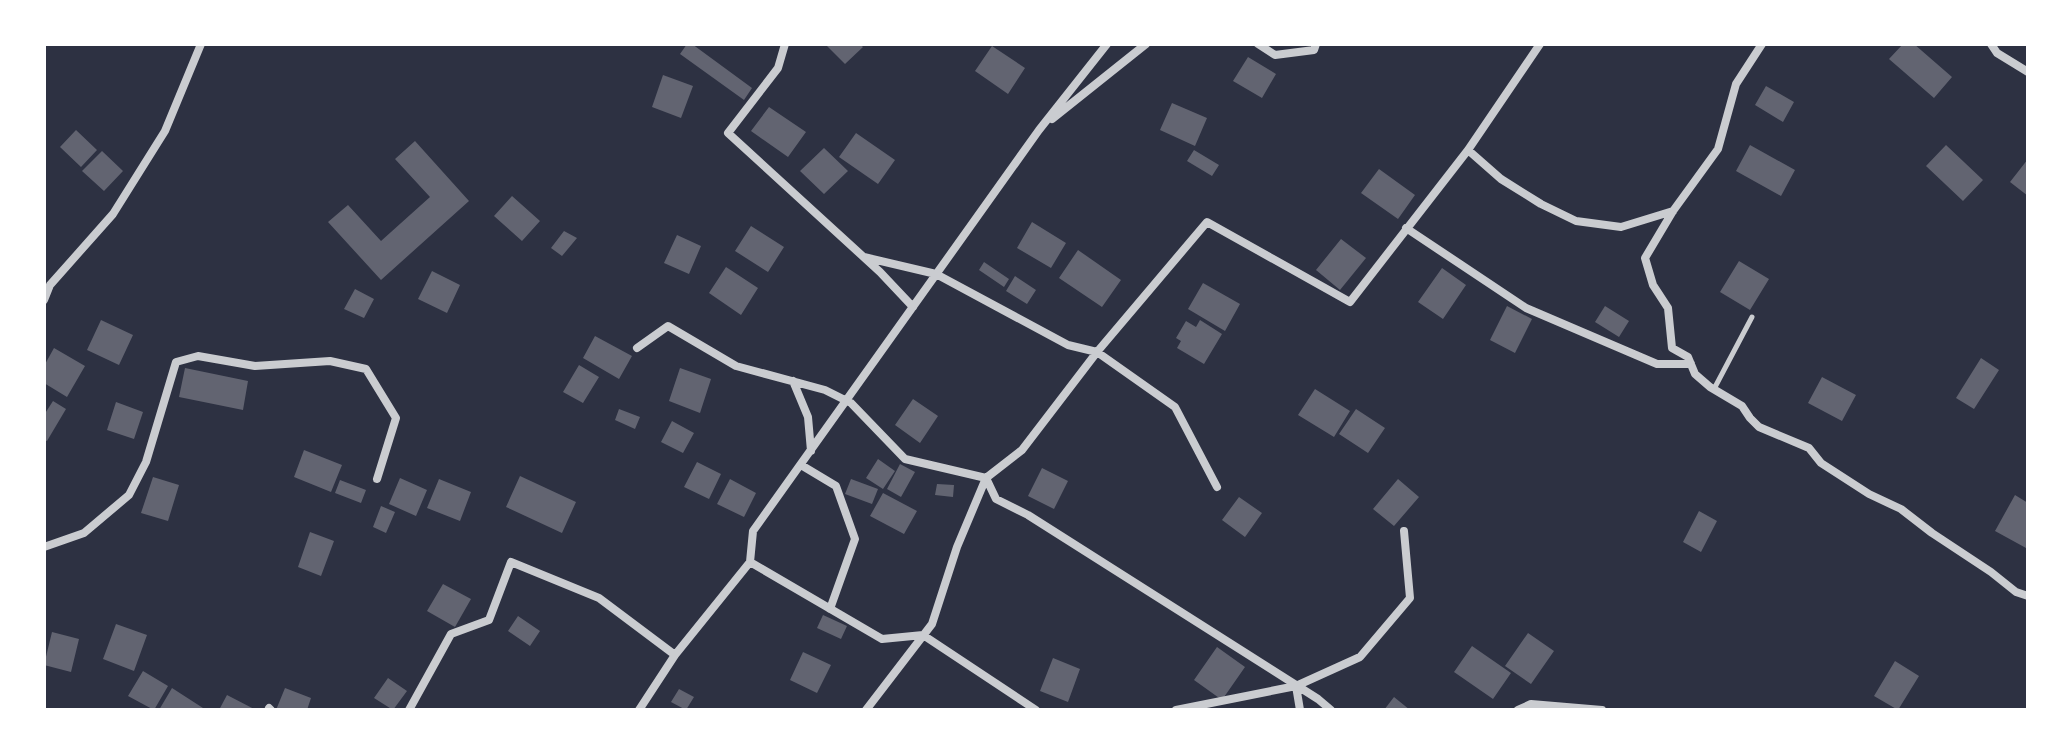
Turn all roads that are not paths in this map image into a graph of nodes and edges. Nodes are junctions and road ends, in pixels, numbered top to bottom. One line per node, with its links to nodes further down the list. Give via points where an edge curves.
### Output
1 (201, 44): 17 (street, via 165,131 113,214 50,285)
2 (785, 44): 15 (street, via 778,68 728,133)
3 (1107, 44): 11 (street)
4 (1146, 44): 11 (street)
5 (1258, 44): 6 (street, via 1275,55 1314,50)
6 (1316, 44)
7 (1540, 44): 12 (street)
8 (1762, 44): 13 (street, via 1736,84 1718,149)
9 (1991, 44): 10 (street)
10 (2028, 72)
11 (1039, 130): 16 (street)
12 (1468, 150): 13 (street, via 1501,179 1576,221 1621,227); 14 (street)
13 (1673, 211): 22 (street, via 1645,258 1653,285 1668,308 1672,348)
14 (1406, 228): 21 (street, via 1350,302 1207,222); 22 (street, via 1526,308 1657,364)
15 (864, 257): 16 (street); 18 (street)
16 (936, 274): 18 (street); 21 (street, via 1068,345)
17 (44, 300)
18 (913, 307): 25 (street)
19 (1752, 317): 24 (lane)
20 (637, 348): 23 (street, via 668,326 736,366)
21 (1097, 352): 28 (street, via 1022,450); 30 (street, via 1175,407)
22 (1691, 364): 24 (street)
23 (793, 381): 25 (street); 26 (street, via 808,417)
24 (1714, 389): 34 (street, via 1742,406 1759,427 1809,448 1821,463 1901,509)
25 (846, 401): 26 (street); 28 (street, via 905,459)
26 (811, 451): 27 (street)
27 (801, 465): 33 (street, via 753,531); 35 (street, via 836,486 855,539)
28 (986, 478): 36 (street, via 932,624); 38 (street, via 996,499)
29 (377, 479): 32 (street, via 396,418 366,369 330,361 255,366 198,356 176,362 146,462 129,495 84,533)
30 (1217, 487)
31 (1404, 531): 38 (street, via 1410,598 1360,657)
32 (44, 547)
33 (750, 562): 35 (street); 37 (street)
34 (2028, 596)
35 (830, 609): 36 (street, via 882,639)
36 (923, 635): 41 (street); 42 (street)
37 (675, 655): 39 (street, via 599,598 511,562 489,620 451,634); 40 (street)
38 (1296, 686): 43 (street); 44 (street); 45 (street)
39 (409, 710)
40 (639, 710)
41 (866, 710)
42 (1036, 710)
43 (1176, 710)
44 (1300, 710)
45 (1331, 710)
46 (1518, 710): 47 (street, via 1531,704)
47 (1602, 710)

